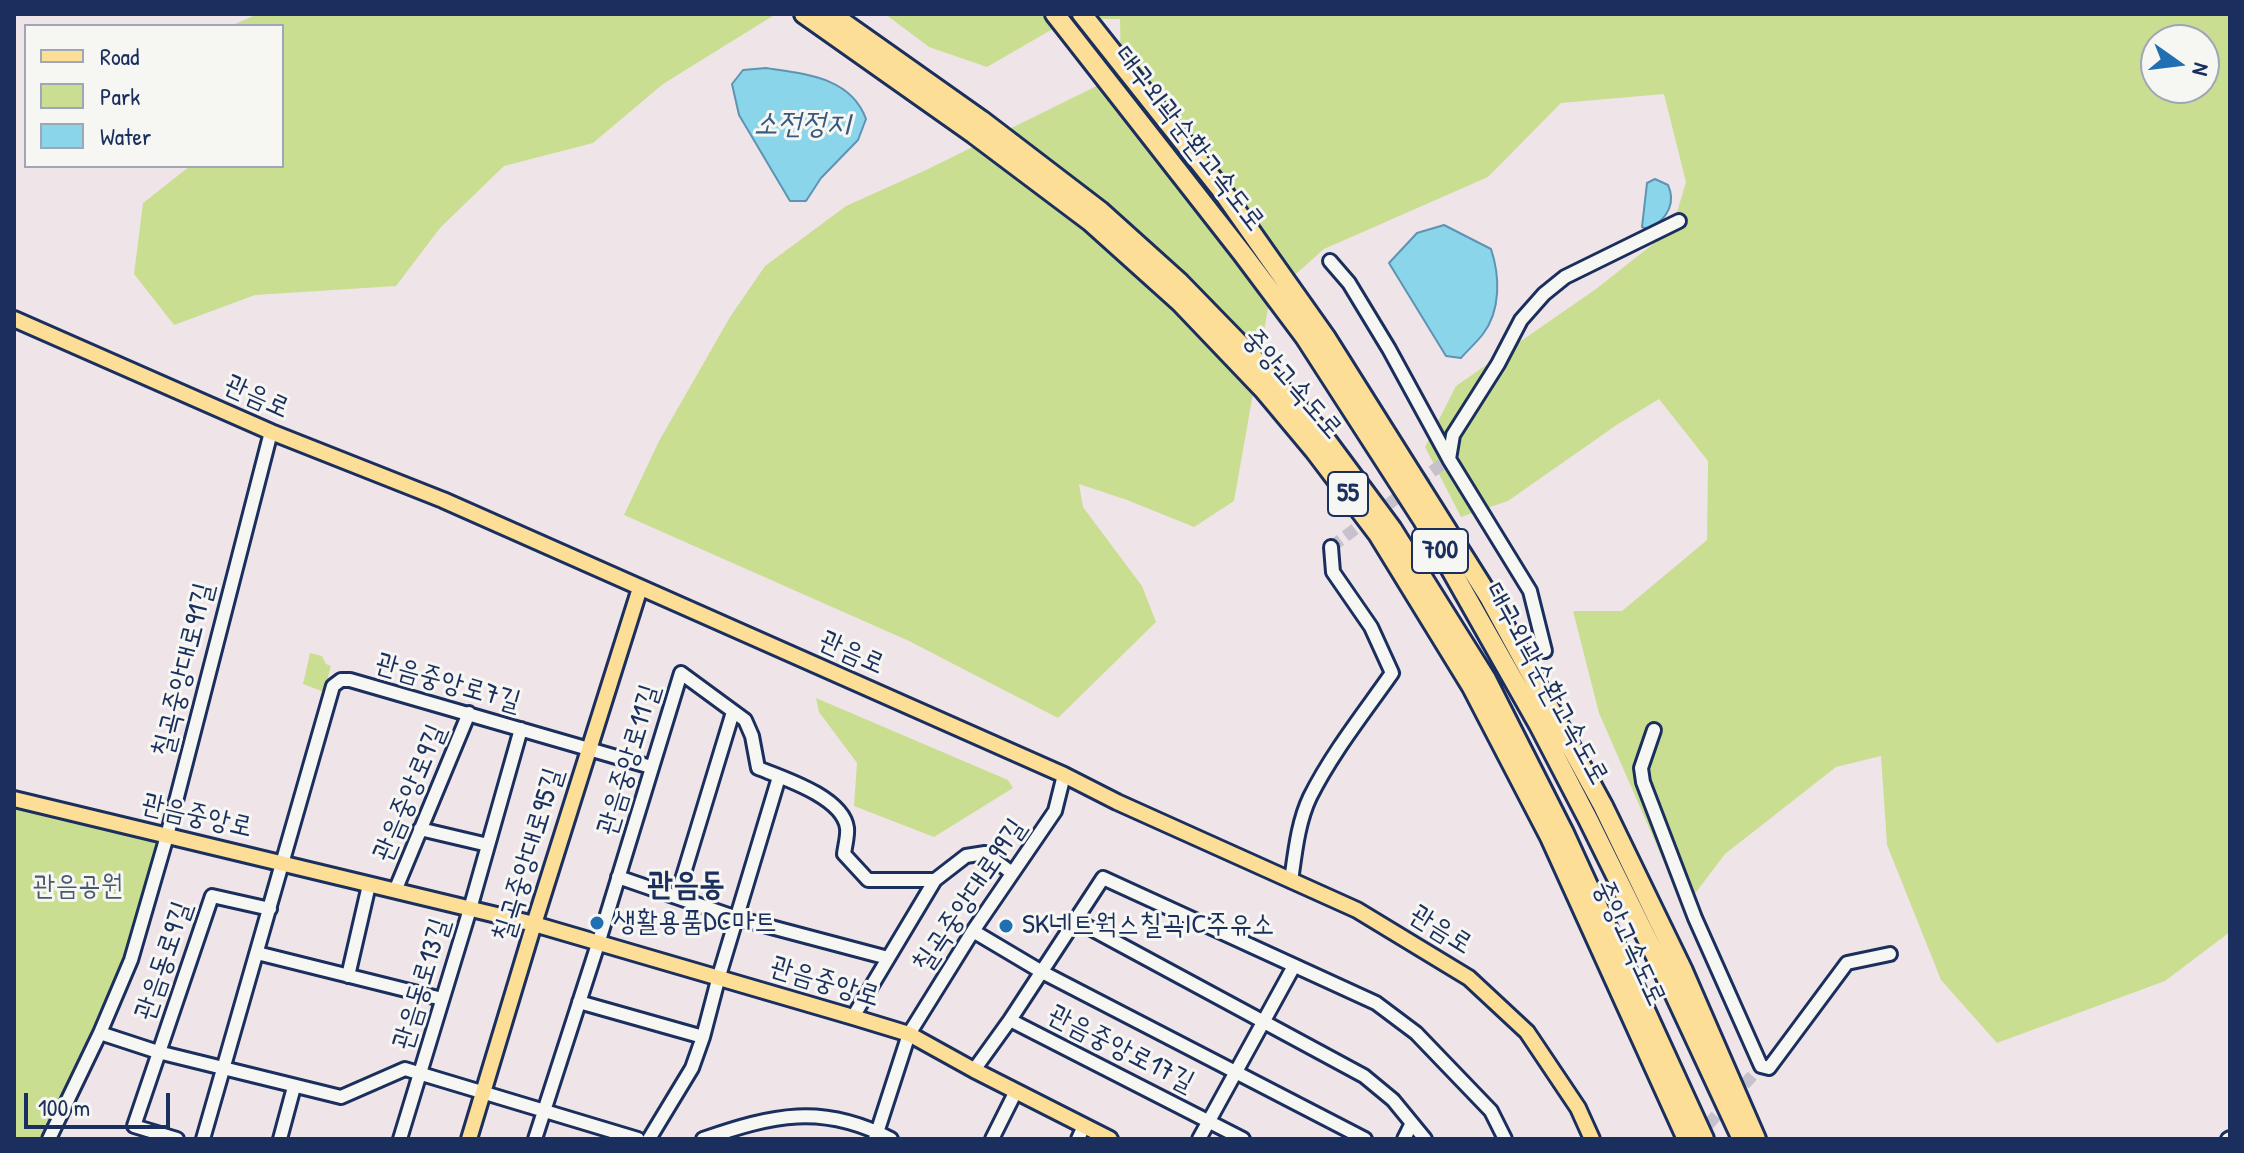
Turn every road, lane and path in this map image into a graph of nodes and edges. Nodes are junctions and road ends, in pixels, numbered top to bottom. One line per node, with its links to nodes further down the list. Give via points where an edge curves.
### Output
1 (804, 14): 90 (highway, 중앙고속도로 / 55, via 1091,222 1180,302 1315,451 1378,534 1472,687 1550,837)
2 (831, 14): 91 (highway, 중앙고속도로 / 55, via 1100,211 1180,283 1320,432 1392,529 1486,679 1564,833)
3 (1055, 14): 92 (highway, 대구외곽순환고속도로 / 700, via 1305,337 1423,520 1596,833)
4 (1082, 14): 93 (highway, 대구외곽순환고속도로 / 700, via 1223,192 1326,338 1489,597 1603,806)
5 (1679, 221): 9 (street, via 1565,277 1544,294 1521,320 1453,435)
6 (1330, 261): 9 (street, via 1389,349)
7 (14, 319): 8 (main road, 관음로)
8 (271, 432): 11 (main road, 관음로, via 443,500); 23 (street, 칠곡중앙대로91길)
9 (1449, 459): 12 (street, via 1530,591)
10 (1331, 547): 29 (street, via 1333,572 1371,627 1392,673 1309,799)
11 (640, 588): 17 (main road, 칠곡중앙대로95길); 19 (main road, 관음로)
12 (1545, 651)
13 (733, 712): 18 (street, 관음중앙로11길, via 681,673); 20 (street, 관음중앙로11길, via 745,720 758,768); 32 (street)
14 (469, 713): 15 (street, 관음중앙로7길); 22 (street, 관음중앙로9길); 25 (street, 관음중앙로7길, via 350,680 333,686)
15 (521, 729): 17 (street, 관음중앙로7길); 24 (street)
16 (1654, 730): 41 (street, via 1641,768 1643,782 1695,918 1761,1066 1769,1068 1847,963)
17 (589, 749): 18 (street, 관음중앙로7길); 37 (main road, 칠곡중앙대로95길)
18 (651, 767): 27 (street, 관음중앙로11길)
19 (1064, 775): 26 (street, 칠곡중앙대로99길, via 1055,811); 29 (main road, 관음로)
20 (779, 777): 28 (street, 관음중앙로11길, via 826,799 843,818 844,854 868,880); 35 (street)
21 (14, 799): 23 (main road, 관음중앙로)
22 (420, 829): 24 (street); 31 (street, 관음중앙로9길)
23 (167, 836): 25 (main road, 관음중앙로); 52 (street, 칠곡중앙대로91길, via 131,960)
24 (488, 845): 34 (street, 관음동로13길)
25 (283, 863): 30 (main road, 관음중앙로); 33 (street)
26 (1012, 873): 28 (street, via 985,853 966,856); 38 (street, 칠곡중앙대로99길)
27 (618, 877): 32 (street, 관음중앙로11길); 39 (street, 관음중앙로11길)
28 (935, 880): 42 (street)
29 (1291, 881): 89 (main road, 관음로, via 1357,910 1469,978 1527,1032 1578,1108)
30 (369, 885): 31 (main road, 관음중앙로); 45 (street)
31 (395, 891): 34 (main road, 관음중앙로)
32 (677, 896): 35 (street, 관음중앙로11길)
33 (270, 909): 40 (street); 55 (street, 관음동로9길, via 212,896)
34 (470, 909): 37 (main road, 관음중앙로); 47 (street, 관음동로13길)
35 (737, 918): 42 (street, 관음중앙로11길); 46 (street)
36 (1075, 920): 43 (street, 관음중앙로17길, via 1103,878); 44 (street, 관음중앙로17길); 51 (street)
37 (534, 924): 39 (main road, 관음중앙로); 62 (main road, 칠곡중앙대로95길)
38 (973, 931): 44 (street); 53 (street, 칠곡중앙대로99길)
39 (598, 944): 46 (main road, 관음중앙로); 48 (street, 관음중앙로11길)
40 (257, 953): 45 (street); 56 (street)
41 (1890, 954)
42 (888, 958): 49 (street)
43 (1294, 966): 51 (street); 88 (street, 관음중앙로17길, via 1376,1003 1416,1033 1491,1111)
44 (1042, 972): 50 (street, 관음중앙로17길); 59 (street, 관음중앙로17길)
45 (348, 976): 47 (street)
46 (719, 976): 49 (main road, 관음중앙로); 54 (street)
47 (442, 999): 58 (street, 관음동로13길)
48 (579, 1002): 54 (street); 64 (street, 관음중앙로11길)
49 (853, 1017): 53 (main road, 관음중앙로)
50 (1010, 1020): 57 (street, 관음중앙로17길); 65 (street, 관음중앙로17길)
51 (1265, 1022): 59 (street); 66 (street, via 1364,1076)
52 (100, 1033): 55 (street, 관음동로9길); 70 (street, 칠곡중앙대로91길)
53 (909, 1034): 57 (main road, 관음중앙로); 69 (street, 칠곡중앙대로99길)
54 (703, 1037): 78 (street, via 692,1068)
55 (158, 1052): 56 (street, 관음동로9길); 71 (street, 관음동로9길, via 134,1126)
56 (224, 1069): 60 (street, 관음동로9길); 72 (street)
57 (974, 1070): 61 (main road, 관음중앙로)
58 (420, 1072): 62 (street); 63 (street, 관음동로13길, via 405,1069); 74 (street, 관음동로13길)
59 (1237, 1072): 65 (street); 85 (street, 관음중앙로17길)
60 (294, 1087): 63 (street, 관음동로9길); 73 (street)
61 (1016, 1091): 67 (main road, 관음중앙로); 81 (street)
62 (484, 1092): 64 (street); 75 (main road, 칠곡중앙대로95길)
63 (341, 1097)
64 (544, 1110): 68 (street); 76 (street, 관음중앙로11길)
65 (1209, 1122): 83 (street); 84 (street, 관음중앙로17길)
66 (1412, 1123): 86 (street); 87 (street)
67 (1081, 1132): 82 (main road, 관음중앙로)
68 (594, 1133): 77 (street)
69 (878, 1137): 79 (street, via 839,1119 817,1116 774,1118); 80 (street)
70 (49, 1139)
71 (177, 1139)
72 (203, 1139)
73 (280, 1139)
74 (400, 1139)
75 (469, 1139)
76 (535, 1139)
77 (638, 1139)
78 (649, 1139)
79 (703, 1139)
80 (891, 1139)
81 (992, 1139)
82 (1110, 1139)
83 (1199, 1139)
84 (1243, 1139)
85 (1365, 1139)
86 (1404, 1139)
87 (1425, 1139)
88 (1505, 1139)
89 (1592, 1139)
90 (1687, 1139)
91 (1704, 1139)
92 (1742, 1139)
93 (1756, 1139)

